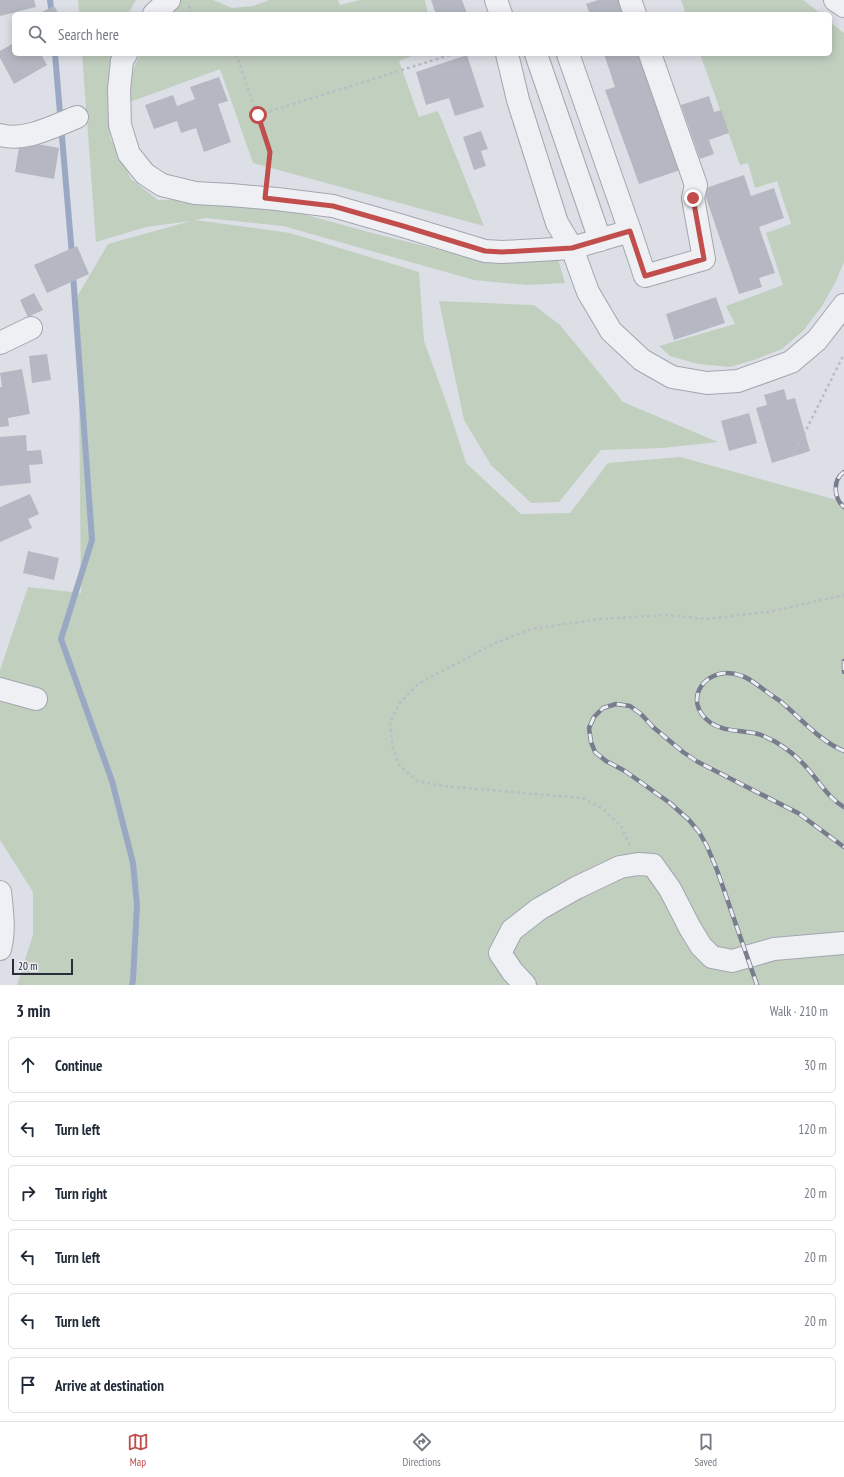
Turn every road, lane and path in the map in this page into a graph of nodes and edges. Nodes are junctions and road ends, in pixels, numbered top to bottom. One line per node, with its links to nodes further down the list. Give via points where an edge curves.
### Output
1 (169, 0): 5 (street)
2 (630, 0): 6 (street)
3 (835, 0): 4 (street)
4 (844, 6)
5 (156, 12)
6 (634, 12)
7 (125, 56): 17 (street, via 119,89 120,125 129,154 145,174 162,185 195,194 232,194)
8 (237, 56): 14 (path)
9 (448, 56): 14 (path)
10 (507, 56): 20 (street, via 518,100 557,223)
11 (537, 56): 19 (street)
12 (569, 56): 18 (street)
13 (651, 56): 18 (street, via 696,185 693,198 704,259 645,276)
14 (258, 115): 17 (path, via 270,152)
15 (77, 118): 16 (street, via 33,134 8,137)
16 (0, 135)
17 (265, 198): 20 (street, via 333,206 485,251)
18 (630, 231): 19 (street)
19 (600, 240): 20 (street)
20 (572, 248): 21 (street, via 588,292 611,331 642,360 672,377 707,383 738,381 791,362 817,340)
21 (844, 305)
22 (31, 328): 23 (street)
23 (0, 343)
24 (844, 354): 25 (path)
25 (793, 456)
26 (844, 595): 29 (path, via 768,612 705,619 668,615 599,619 531,629 493,644 418,684 398,704 390,722 393,749 400,766 417,781 443,786 582,798 602,809 621,826)
27 (0, 689): 28 (street)
28 (36, 699)
29 (638, 864): 31 (street, via 653,865 670,889 701,946 712,957 732,961 774,950); 33 (street, via 620,867 576,888 538,909 512,930 500,953)
30 (0, 892): 32 (street, via 3,918)
31 (844, 942)
32 (0, 949)
33 (525, 985)

